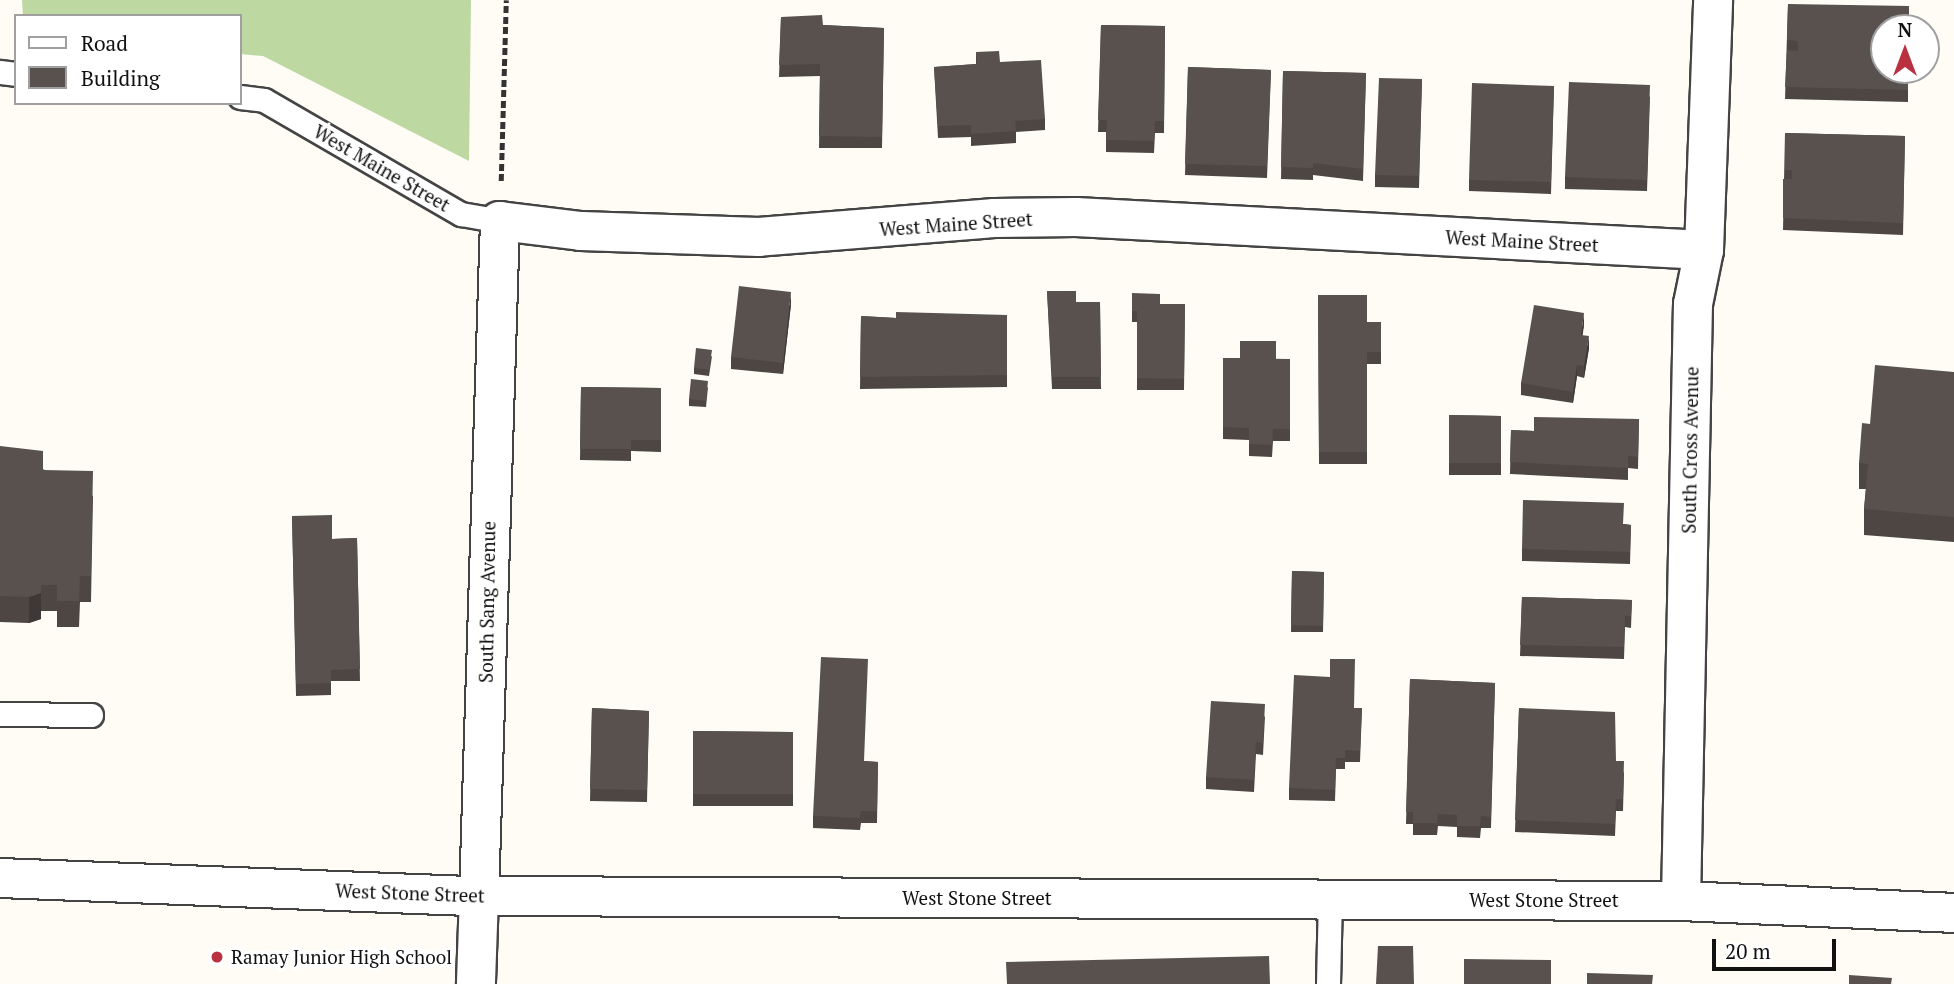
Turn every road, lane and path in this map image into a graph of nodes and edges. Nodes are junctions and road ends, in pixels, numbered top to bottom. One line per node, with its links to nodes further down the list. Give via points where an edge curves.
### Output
1 (506, 0): 4 (path)
2 (1713, 0): 5 (street, South Cross Avenue)
3 (242, 97): 4 (lane, West Maine Street, via 264,100 461,214)
4 (500, 220): 5 (street, West Maine Street, via 581,231 759,237 994,218 1076,217); 9 (street, South Sang Avenue)
5 (1704, 250): 11 (street, South Cross Avenue, via 1693,304)
6 (0, 714): 7 (lane)
7 (91, 715)
8 (0, 878): 9 (street, West Stone Street)
9 (479, 896): 10 (street, West Stone Street); 13 (street, South Sang Avenue)
10 (1330, 899): 11 (street, West Stone Street); 14 (lane)
11 (1681, 901): 12 (street, West Stone Street)
12 (1954, 913)
13 (476, 984)
14 (1328, 984)

